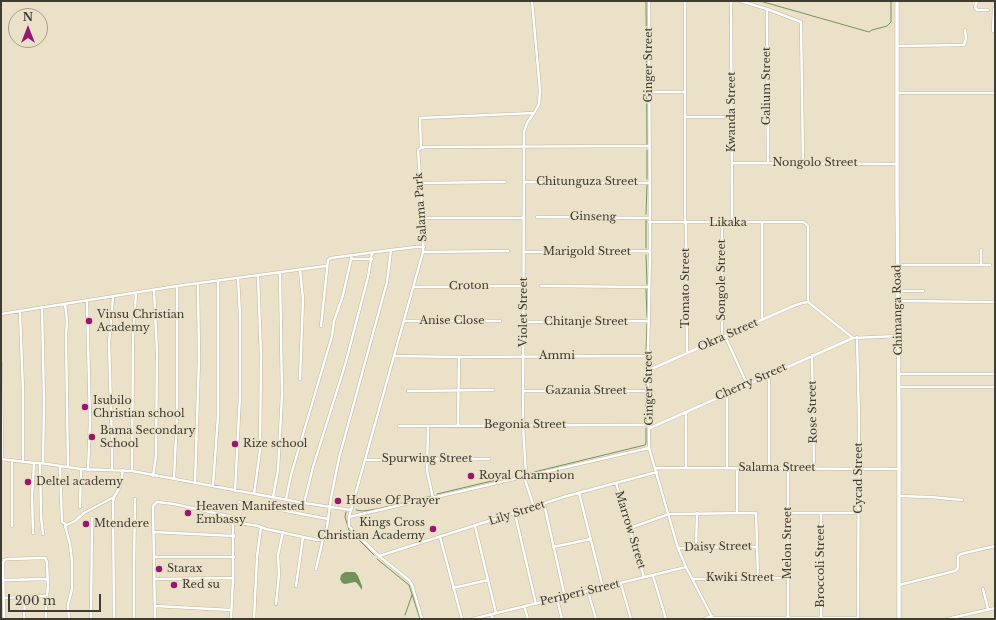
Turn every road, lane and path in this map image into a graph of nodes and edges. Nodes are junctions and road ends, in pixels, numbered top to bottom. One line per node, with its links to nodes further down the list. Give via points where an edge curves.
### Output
1 (532, 1): 18 (street, Violet Street, via 540,91 539,104)
2 (649, 1): 14 (street, Ginger Street)
3 (685, 1): 15 (street, Tomato Street)
4 (732, 1): 20 (street, Kwanda Street)
5 (740, 1): 8 (street)
6 (897, 1): 13 (street, Chimanga Road)
7 (977, 1): 10 (street, via 977,10)
8 (767, 9): 25 (street, Galium Street); 26 (street, via 801,22)
9 (995, 9): 12 (street)
10 (988, 10)
11 (966, 30): 13 (street, via 964,45)
12 (993, 31)
13 (897, 46): 16 (street, Chimanga Road)
14 (649, 92): 15 (street); 21 (street, Ginger Street)
15 (685, 92): 19 (street, Tomato Street)
16 (897, 93): 17 (street); 27 (street, Chimanga Road)
17 (995, 93)
18 (534, 113): 22 (street, Salama Park, via 420,118); 23 (street, Violet Street, via 524,127)
19 (686, 117): 20 (street); 37 (street, Tomato Street)
20 (732, 117): 24 (street, Kwanda Street)
21 (650, 146): 23 (street); 31 (street, Ginger Street)
22 (421, 148): 23 (street); 30 (street, Salama Park, via 418,150)
23 (524, 148): 29 (street, Violet Street)
24 (732, 163): 25 (street, Nongolo Street); 39 (street, Kwanda Street)
25 (768, 163): 26 (street, Nongolo Street)
26 (803, 163): 27 (street, Nongolo Street)
27 (897, 164): 51 (street, Chimanga Road)
28 (505, 182): 30 (street)
29 (524, 182): 31 (street, Chitunguza Street); 34 (street, Violet Street)
30 (420, 183): 33 (street, Salama Park)
31 (650, 183): 35 (street, Ginger Street)
32 (537, 217): 35 (street, Ginseng)
33 (423, 218): 34 (street); 41 (street, Salama Park)
34 (524, 218): 47 (street, Violet Street)
35 (649, 218): 36 (street, Ginger Street)
36 (649, 222): 37 (street, Likaka); 45 (street, Ginger Street)
37 (685, 222): 38 (street, Likaka); 89 (street, Tomato Street)
38 (722, 222): 39 (street, Likaka); 86 (street, Songole Street)
39 (732, 222): 40 (street, Likaka)
40 (762, 223): 72 (street, Likaka, via 803,222 808,226); 80 (street)
41 (424, 247): 42 (street); 46 (street, Salama Park)
42 (391, 250): 48 (street); 162 (street, via 387,282 339,458)
43 (981, 250): 52 (street)
44 (508, 251): 46 (street)
45 (650, 251): 47 (street, Marigold Street); 65 (street, Ginger Street)
46 (423, 252): 64 (street, Salama Park)
47 (524, 252): 62 (street, Violet Street)
48 (372, 253): 49 (street); 50 (street)
49 (352, 257): 50 (street); 53 (street, via 331,258); 156 (street)
50 (372, 259): 159 (street, via 345,365)
51 (898, 265): 52 (street); 67 (street, Chimanga Road)
52 (981, 265): 54 (street)
53 (326, 266): 55 (street); 84 (street)
54 (990, 266)
55 (300, 270): 56 (street); 100 (street, via 303,299)
56 (280, 273): 57 (street); 151 (street, via 282,396 278,470)
57 (258, 276): 58 (street); 150 (street, via 261,356 260,451)
58 (238, 278): 59 (street); 148 (street, via 240,395)
59 (218, 281): 60 (street); 147 (street, via 218,416)
60 (198, 284): 61 (street); 145 (street, via 199,359)
61 (177, 286): 66 (street); 144 (street, via 177,415)
62 (524, 286): 64 (street, Croton); 83 (street, Violet Street)
63 (541, 286): 65 (street)
64 (414, 287): 81 (street, Salama Park)
65 (649, 287): 82 (street, Ginger Street)
66 (154, 290): 69 (street); 142 (street, via 157,352 156,456)
67 (898, 291): 68 (street); 73 (street, Chimanga Road)
68 (923, 292)
69 (136, 293): 70 (street); 140 (street)
70 (113, 297): 71 (street); 138 (street, via 110,343)
71 (87, 300): 75 (street); 137 (street, via 90,422)
72 (808, 302): 80 (street, Okra Street); 88 (street)
73 (899, 302): 74 (street); 85 (street, Chimanga Road)
74 (995, 302)
75 (65, 304): 76 (street); 126 (street)
76 (42, 307): 77 (street); 123 (street, via 44,403)
77 (20, 312): 78 (street); 122 (street)
78 (1, 314)
79 (500, 320): 81 (street, Anise Close)
80 (762, 320): 86 (street, Okra Street)
81 (404, 321): 91 (street, Salama Park)
82 (648, 321): 83 (street, Chitanje Street); 93 (street, Ginger Street)
83 (524, 322): 92 (street, Violet Street)
84 (321, 326)
85 (898, 336): 87 (street, Cherry Street); 98 (street, Chimanga Road)
86 (723, 337): 89 (street, Okra Street); 101 (street)
87 (857, 337): 88 (street, Cherry Street); 134 (street, Cycad Street)
88 (853, 338): 90 (street, Cherry Street)
89 (687, 353): 96 (street, Okra Street)
90 (812, 355): 97 (street, Cherry Street); 133 (street, Rose Street)
91 (394, 356): 94 (street, Ammi); 120 (street, Salama Park)
92 (524, 356): 93 (street, Ammi); 94 (street, Ammi); 106 (street, Violet Street)
93 (648, 356): 96 (street, Ginger Street)
94 (459, 357): 104 (street)
95 (1, 363): 117 (street)
96 (649, 370): 107 (street, Ginger Street)
97 (769, 374): 101 (street, Cherry Street); 131 (street)
98 (899, 374): 99 (street); 102 (street, Chimanga Road)
99 (995, 374)
100 (300, 379)
101 (747, 384): 109 (street, Cherry Street)
102 (899, 387): 103 (street); 136 (street, Chimanga Road)
103 (995, 387)
104 (458, 390): 105 (street); 108 (street); 111 (street)
105 (493, 390)
106 (524, 391): 107 (street, Gazania Street); 112 (street, Violet Street)
107 (649, 391): 115 (street, Ginger Street)
108 (408, 392)
109 (727, 393): 110 (street, Cherry Street); 129 (street)
110 (686, 412): 115 (street, Cherry Street); 127 (street)
111 (458, 425): 112 (street, Begonia Street); 114 (street, Begonia Street)
112 (523, 425): 115 (street, Begonia Street); 143 (street, Violet Street)
113 (399, 426): 114 (street, Begonia Street)
114 (428, 426): 121 (street)
115 (650, 426): 116 (street, Ginger Street)
116 (649, 448): 128 (street, Ginger Street); 143 (street)
117 (2, 459): 119 (street)
118 (489, 459): 121 (street, Spurwing Street)
119 (12, 460): 122 (street); 177 (street)
120 (364, 460): 121 (street, Spurwing Street); 164 (street, Salama Park)
121 (427, 460): 154 (street, via 428,483)
122 (23, 462): 124 (street)
123 (41, 463): 124 (street); 125 (street); 184 (street)
124 (34, 464): 183 (street)
125 (60, 466): 126 (street); 176 (street, via 62,522)
126 (68, 467): 135 (street)
127 (686, 467): 128 (street, Salama Street); 129 (street, Salama Street)
128 (655, 468): 141 (street, Ginger Street)
129 (727, 468): 130 (street, Salama Street)
130 (737, 468): 131 (street, Salama Street); 166 (street)
131 (769, 468): 132 (street, Salama Street)
132 (788, 468): 133 (street, Salama Street); 167 (street, Melon Street)
133 (814, 468): 134 (street, Salama Street)
134 (859, 468): 136 (street, Salama Street); 169 (street, Cycad Street)
135 (81, 469): 137 (street); 161 (street)
136 (899, 469): 152 (street, Chimanga Road)
137 (88, 470): 138 (street)
138 (112, 470): 139 (street)
139 (123, 470): 140 (street); 153 (street, via 120,487)
140 (132, 471): 142 (street)
141 (657, 472): 146 (street, Lily Street); 171 (street, Ginger Street)
142 (153, 476): 144 (street)
143 (525, 477): 154 (street); 163 (street, Violet Street)
144 (174, 479): 145 (street)
145 (195, 483): 147 (street)
146 (616, 483): 149 (street, Lily Street); 180 (street, Marrow Street)
147 (213, 486): 148 (street)
148 (235, 491): 150 (street)
149 (579, 493): 160 (street, Lily Street); 189 (street)
150 (254, 494): 151 (street)
151 (273, 496): 156 (street)
152 (899, 496): 157 (street, via 931,496); 211 (street, Chimanga Road)
153 (114, 497): 176 (street); 240 (street)
154 (433, 498): 172 (street)
155 (135, 499): 241 (street)
156 (286, 499): 159 (street)
157 (962, 500)
158 (239, 502): 174 (street)
159 (304, 503): 162 (street)
160 (544, 504): 163 (street, Lily Street); 191 (street)
161 (80, 507)
162 (330, 507): 164 (street); 174 (street)
163 (534, 507): 170 (street, Lily Street)
164 (351, 510): 172 (street, Salama Park)
165 (697, 513): 166 (street); 171 (street); 192 (street)
166 (737, 513): 193 (street, via 756,513)
167 (788, 513): 168 (street); 204 (street, Melon Street)
168 (821, 513): 169 (street); 233 (street, Broccoli Street)
169 (859, 513): 234 (street, Cycad Street)
170 (515, 514): 178 (street, Lily Street); 223 (street)
171 (669, 514): 180 (street); 194 (street, Ginger Street)
172 (349, 517): 195 (street, via 349,526)
173 (92, 518): 239 (street)
174 (328, 519): 188 (street)
175 (234, 522): 179 (street); 181 (street, via 232,516 157,502 154,506); 185 (street)
176 (67, 525): 238 (street, via 65,526 72,562)
177 (12, 526)
178 (475, 526): 187 (street, Lily Street); 209 (street)
179 (261, 527): 182 (street); 244 (street)
180 (630, 528): 202 (street, Marrow Street)
181 (153, 532): 185 (street); 196 (street)
182 (283, 532): 186 (street); 222 (street, via 278,555)
183 (33, 533)
184 (43, 534)
185 (234, 536): 197 (street)
186 (303, 537): 188 (street); 212 (street)
187 (440, 537): 195 (street, Lily Street); 213 (street)
188 (323, 539): 199 (street)
189 (591, 539): 191 (street); 214 (street)
190 (995, 546): 211 (street, via 961,554 958,556 958,568 955,571)
191 (553, 547): 219 (street)
192 (696, 547): 193 (street, Daisy Street); 194 (street, Daisy Street)
193 (757, 547): 203 (street)
194 (678, 548): 198 (street, Ginger Street)
195 (379, 556): 245 (street, via 409,580)
196 (155, 557): 197 (street); 206 (street)
197 (234, 557): 201 (street)
198 (686, 567): 200 (street, Periperi Street); 207 (street, Ginger Street)
199 (316, 569)
200 (653, 576): 202 (street, Periperi Street); 253 (street)
201 (234, 578): 206 (street); 227 (street)
202 (644, 578): 210 (street, Periperi Street)
203 (758, 578): 204 (street, Kwiki Street); 207 (street, Kwiki Street)
204 (788, 578): 232 (street, Melon Street)
205 (48, 579): 208 (street); 208 (street, via 46,559 29,559 4,560); 217 (street)
206 (155, 579): 224 (street)
207 (693, 579): 231 (street, Ginger Street)
208 (4, 580): 220 (street)
209 (488, 580): 213 (street); 229 (street)
210 (621, 584): 214 (street, Periperi Street); 252 (street)
211 (900, 585): 255 (street, Chimanga Road)
212 (296, 586)
213 (453, 588): 246 (street)
214 (603, 588): 216 (street, Periperi Street)
215 (983, 589): 228 (street)
216 (588, 592): 219 (street, Periperi Street); 251 (street)
217 (47, 596): 218 (street); 237 (street)
218 (25, 597): 220 (street); 236 (street)
219 (565, 597): 221 (street, Periperi Street)
220 (4, 598): 235 (street)
221 (557, 599): 223 (street, Periperi Street); 250 (street)
222 (276, 604)
223 (536, 604): 225 (street, Periperi Street)
224 (155, 606): 227 (street); 242 (street)
225 (524, 606): 229 (street, Periperi Street); 249 (street)
226 (995, 608): 228 (street)
227 (231, 610): 243 (street)
228 (988, 610): 256 (street)
229 (496, 613): 230 (street, Periperi Street)
230 (491, 614): 247 (street, Periperi Street); 248 (street)
231 (713, 618): 232 (street); 254 (street)
232 (788, 618): 233 (street)
233 (822, 618): 234 (street)
234 (858, 618)
235 (4, 619)
236 (24, 619)
237 (46, 619)
238 (69, 619)
239 (91, 619)
240 (114, 619)
241 (134, 619)
242 (155, 619)
243 (231, 619)
244 (254, 619)
245 (422, 619)
246 (462, 619)
247 (472, 619)
248 (493, 619)
249 (528, 619)
250 (562, 619)
251 (596, 619)
252 (631, 619)
253 (666, 619)
254 (704, 619)
255 (899, 619)
256 (947, 619)

